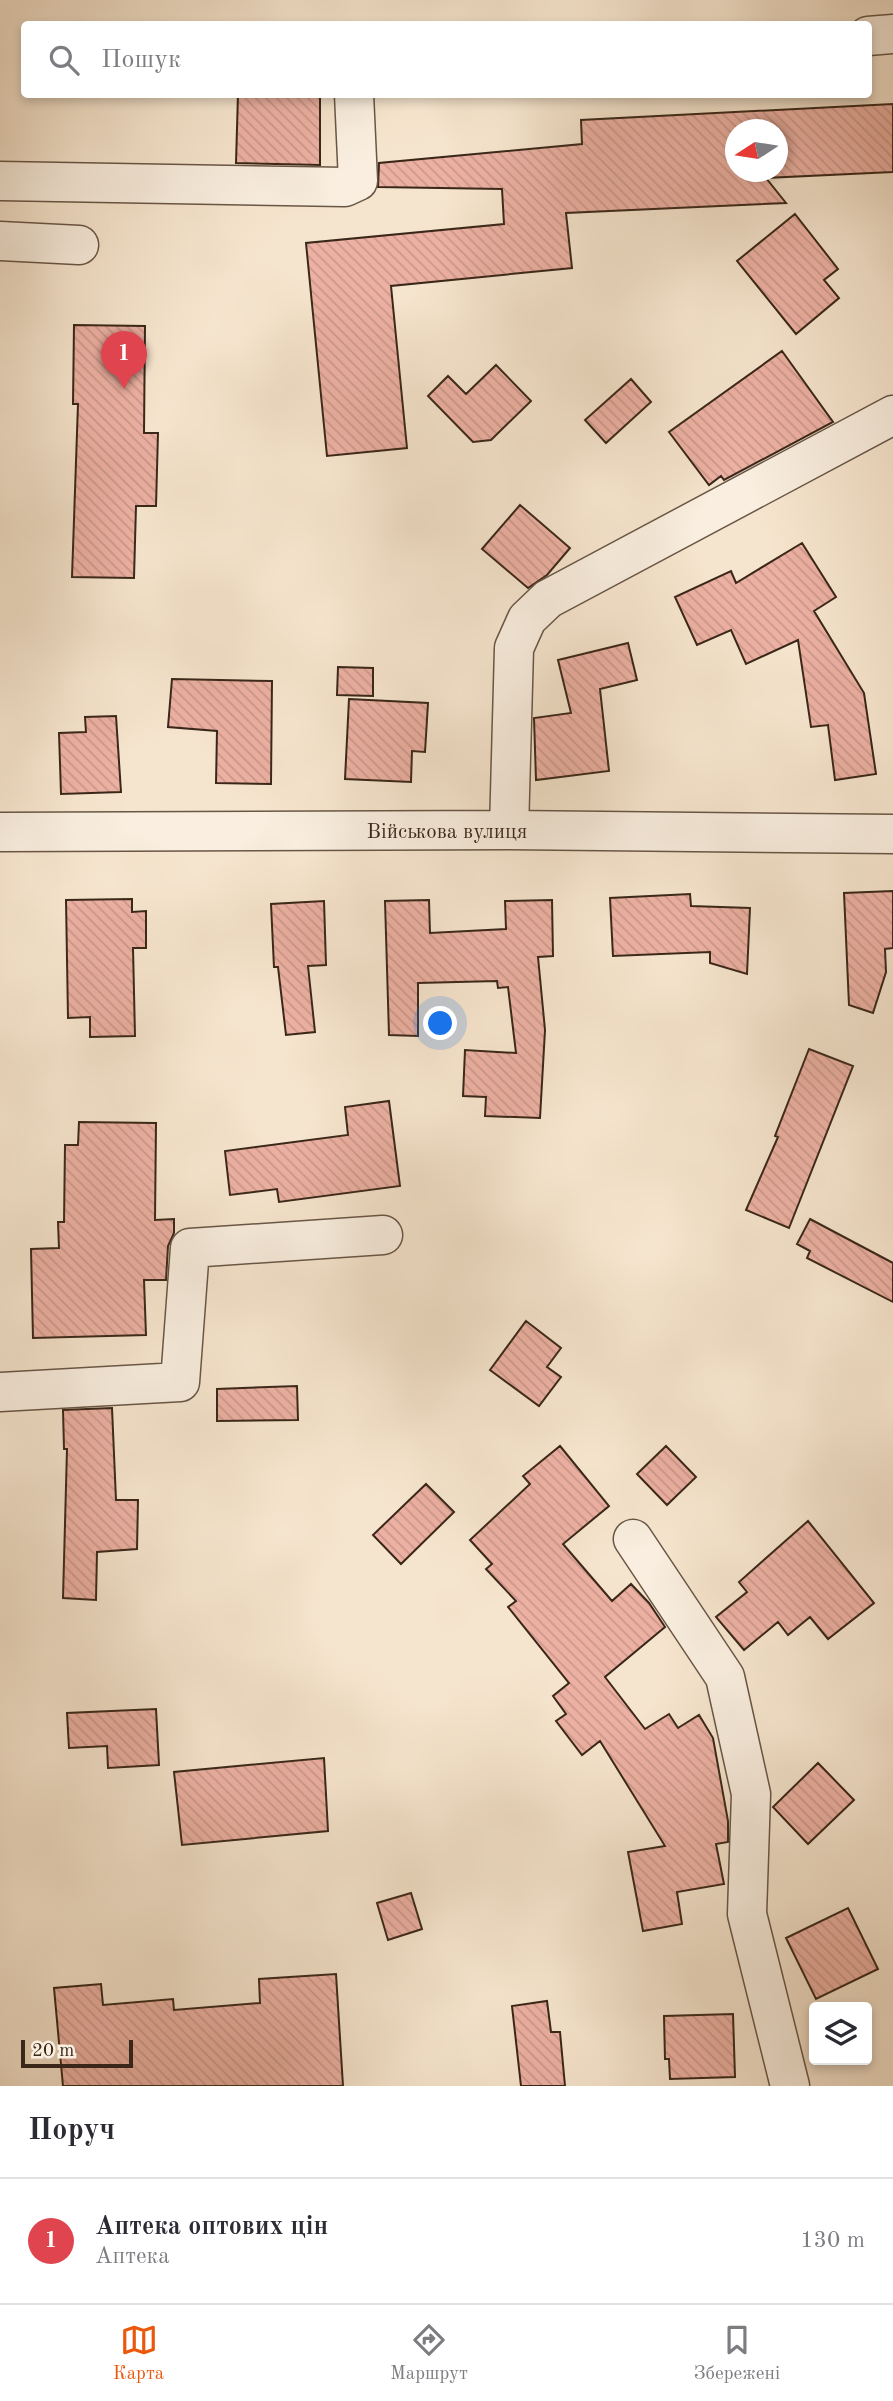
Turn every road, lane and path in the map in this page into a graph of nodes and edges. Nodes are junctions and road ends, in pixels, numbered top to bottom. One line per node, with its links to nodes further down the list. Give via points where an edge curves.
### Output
1 (893, 34): 2 (street)
2 (872, 36)
3 (354, 98): 4 (street, via 358,181 345,187)
4 (0, 181)
5 (0, 241): 6 (street)
6 (79, 245)
7 (893, 415): 8 (street, via 548,598 527,619 514,648)
8 (509, 830): 9 (street, Військова вулиця); 10 (street, Військова вулиця)
9 (0, 832)
10 (893, 834)
11 (383, 1235): 12 (street, via 190,1248 180,1382)
12 (0, 1392)
13 (634, 1539): 14 (street, via 725,1677 751,1794 747,1914)
14 (790, 2086)

